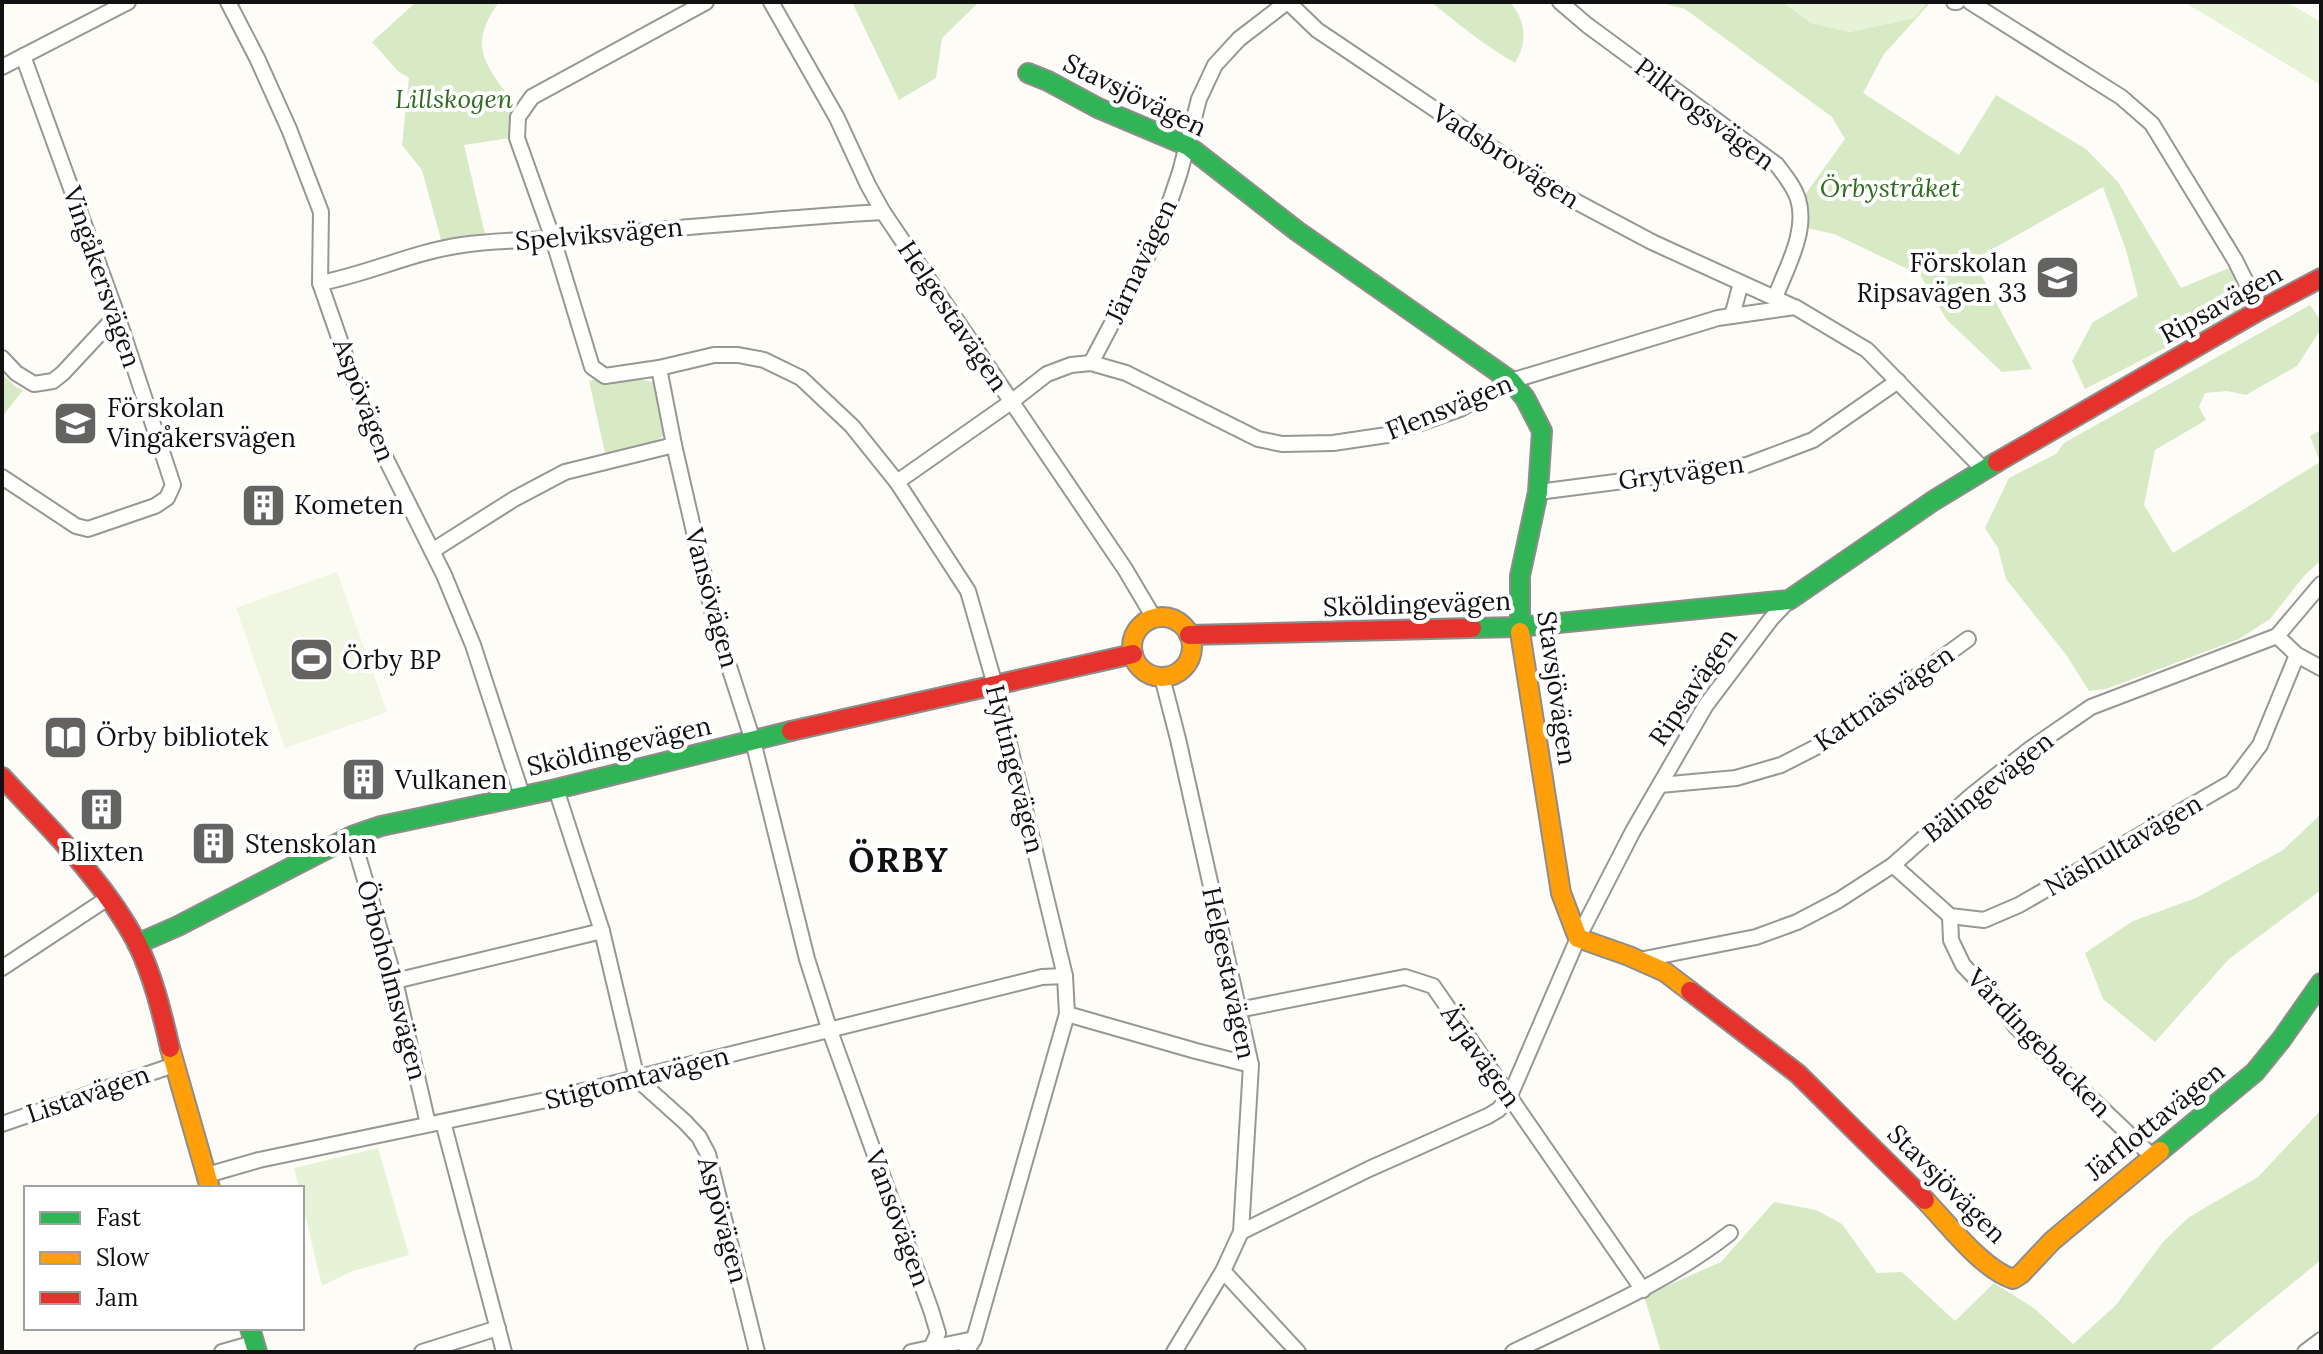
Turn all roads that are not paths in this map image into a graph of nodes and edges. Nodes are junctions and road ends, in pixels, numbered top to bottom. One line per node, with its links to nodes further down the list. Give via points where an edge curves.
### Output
1 (128, 2): 8 (street)
2 (228, 2): 15 (street, Aspövägen, via 283,115 321,212)
3 (706, 2): 13 (street, via 532,97 518,117 517,138)
4 (771, 2): 12 (street, Helgestavägen)
5 (1287, 2): 11 (street, Järnavägen, via 1215,65 1199,99); 16 (street, Vadsbrovägen, via 1317,30 1558,192)
6 (1560, 2): 17 (street, Pilkrogsvägen, via 1777,165 1798,201 1800,230)
7 (1970, 2): 19 (street, via 2121,97 2152,124)
8 (23, 56): 9 (street); 20 (street, Vingåkersvägen)
9 (2, 67)
10 (1028, 73): 11 (street, Stavsjövägen)
11 (1188, 146): 23 (street, Järnavägen, via 1159,234); 25 (street, Stavsjövägen, via 1297,231)
12 (883, 212): 13 (street, Spelviksvägen); 27 (street, Helgestavägen)
13 (553, 239): 15 (street, Spelviksvägen, via 441,248); 24 (street, via 592,367 605,376)
14 (2321, 278): 19 (street, Ripsavägen)
15 (320, 283): 33 (street, Aspövägen, via 379,445)
16 (1741, 283): 17 (street, Vadsbrovägen); 21 (street)
17 (1775, 298): 18 (street, Vadsbrovägen)
18 (1795, 307): 21 (street, Flensvägen); 26 (street, via 1867,350)
19 (2260, 310): 29 (street, Ripsavägen)
20 (117, 315): 22 (street, via 53,381 34,384); 30 (street, Vingåkersvägen, via 171,477 167,498 88,529)
21 (1732, 316): 25 (street, Flensvägen)
22 (2, 358)
23 (1091, 363): 25 (street, Flensvägen, via 1126,373 1258,439 1282,444 1387,435 1460,409); 27 (street, Flensvägen, via 1047,374)
24 (659, 368): 28 (street, Vansövägen); 31 (street, Hyltingevägen, via 714,355 764,360 801,378 852,426)
25 (1511, 381): 32 (street, Stavsjövägen, via 1542,431)
26 (1898, 381): 29 (street); 32 (street, Grytvägen, via 1813,440 1747,465)
27 (1011, 402): 31 (street, Flensvägen); 36 (street, Helgestavägen)
28 (674, 445): 33 (street, via 565,472); 46 (street, Vansövägen, via 715,623)
29 (1984, 470): 35 (street, Ripsavägen)
30 (2, 477)
31 (897, 482): 45 (street, Hyltingevägen, via 968,591)
32 (1538, 492): 37 (street, Stavsjövägen, via 1520,576)
33 (432, 551): 50 (street, Aspövägen, via 473,645)
34 (2321, 584): 39 (street, Bälingevägen)
35 (1789, 600): 37 (street, Sköldingevägen); 48 (street, Ripsavägen, via 1706,705)
36 (1154, 618): 38 (street, Sköldingevägen, via 1178,622); 41 (street, via 1136,632)
37 (1519, 627): 38 (street, Sköldingevägen); 56 (street, Stavsjövägen, via 1561,893)
38 (1189, 635): 44 (street, via 1187,664)
39 (2277, 636): 42 (street); 52 (street, Bälingevägen, via 2091,707 1972,795)
40 (1968, 639): 48 (street, Kattnäsvägen, via 1828,741 1781,765 1736,778)
41 (1133, 654): 44 (street, via 1143,670); 45 (street, Sköldingevägen)
42 (2297, 655): 43 (street); 54 (street, Näshultavägen, via 2260,745 2232,782 2019,905 1984,920)
43 (2321, 668)
44 (1162, 677): 63 (street, Helgestavägen)
45 (995, 685): 46 (street, Sköldingevägen); 60 (street, Hyltingevägen)
46 (753, 741): 49 (street, Sköldingevägen); 65 (street, Vansövägen)
47 (2, 777): 53 (street)
48 (1660, 785): 56 (street, Ripsavägen)
49 (556, 789): 50 (street, Sköldingevägen); 55 (street)
50 (522, 795): 51 (street, Sköldingevägen)
51 (352, 836): 57 (street, Sköldingevägen); 61 (street, Örboholmsvägen)
52 (1893, 865): 54 (street); 58 (street, Bälingevägen, via 1797,922 1756,937)
53 (108, 898): 57 (street); 59 (street)
54 (1950, 916): 73 (street, Vårdingebacken, via 1951,940 1963,965 2016,1027)
55 (602, 931): 61 (street); 68 (street)
56 (1578, 938): 58 (street, Stavsjövägen); 69 (street, Ripsavägen)
57 (137, 944): 66 (street, via 159,1002)
58 (1639, 960): 78 (street, Stavsjövägen, via 1665,972 1798,1074)
59 (2, 968)
60 (1065, 976): 64 (street, Hyltingevägen); 65 (street, Stigtomtavägen, via 1042,977)
61 (395, 981): 72 (street, Örboholmsvägen)
62 (2321, 983): 73 (street, Järflottavägen, via 2255,1072)
63 (1238, 1010): 67 (street, Helgestavägen); 69 (street, Ärjavägen, via 1405,977 1433,986)
64 (1067, 1014): 67 (street); 81 (street, Hyltingevägen)
65 (830, 1031): 68 (street, Stigtomtavägen); 84 (street, Vansövägen, via 931,1310 938,1333)
66 (174, 1065): 71 (street, Listavägen); 74 (street)
67 (1251, 1065): 75 (street, Helgestavägen)
68 (637, 1079): 70 (street, Stigtomtavägen); 88 (street, Aspövägen, via 699,1137 708,1154)
69 (1509, 1098): 75 (street, via 1488,1116); 79 (street, Ärjavägen)
70 (443, 1122): 72 (street, Stigtomtavägen); 80 (street)
71 (2, 1124)
72 (428, 1124): 74 (street, Stigtomtavägen, via 259,1160)
73 (2152, 1156): 78 (street, Järflottavägen, via 2021,1274 2013,1279)
74 (209, 1182)
75 (1241, 1232): 77 (street, Helgestavägen)
76 (1730, 1233): 79 (street)
77 (1223, 1271): 91 (street, Helgestavägen); 92 (street)
78 (2004, 1276)
79 (1643, 1290): 93 (street)
80 (498, 1328): 86 (street); 87 (street)
81 (974, 1339): 84 (street); 90 (street, Hyltingevägen)
82 (2321, 1340): 94 (street)
83 (254, 1341): 85 (street)
84 (935, 1349): 89 (street)
85 (222, 1352)
86 (422, 1352)
87 (504, 1352)
88 (757, 1352)
89 (911, 1352)
90 (966, 1352)
91 (1174, 1352)
92 (1298, 1352)
93 (1513, 1352)
94 (2305, 1352)

